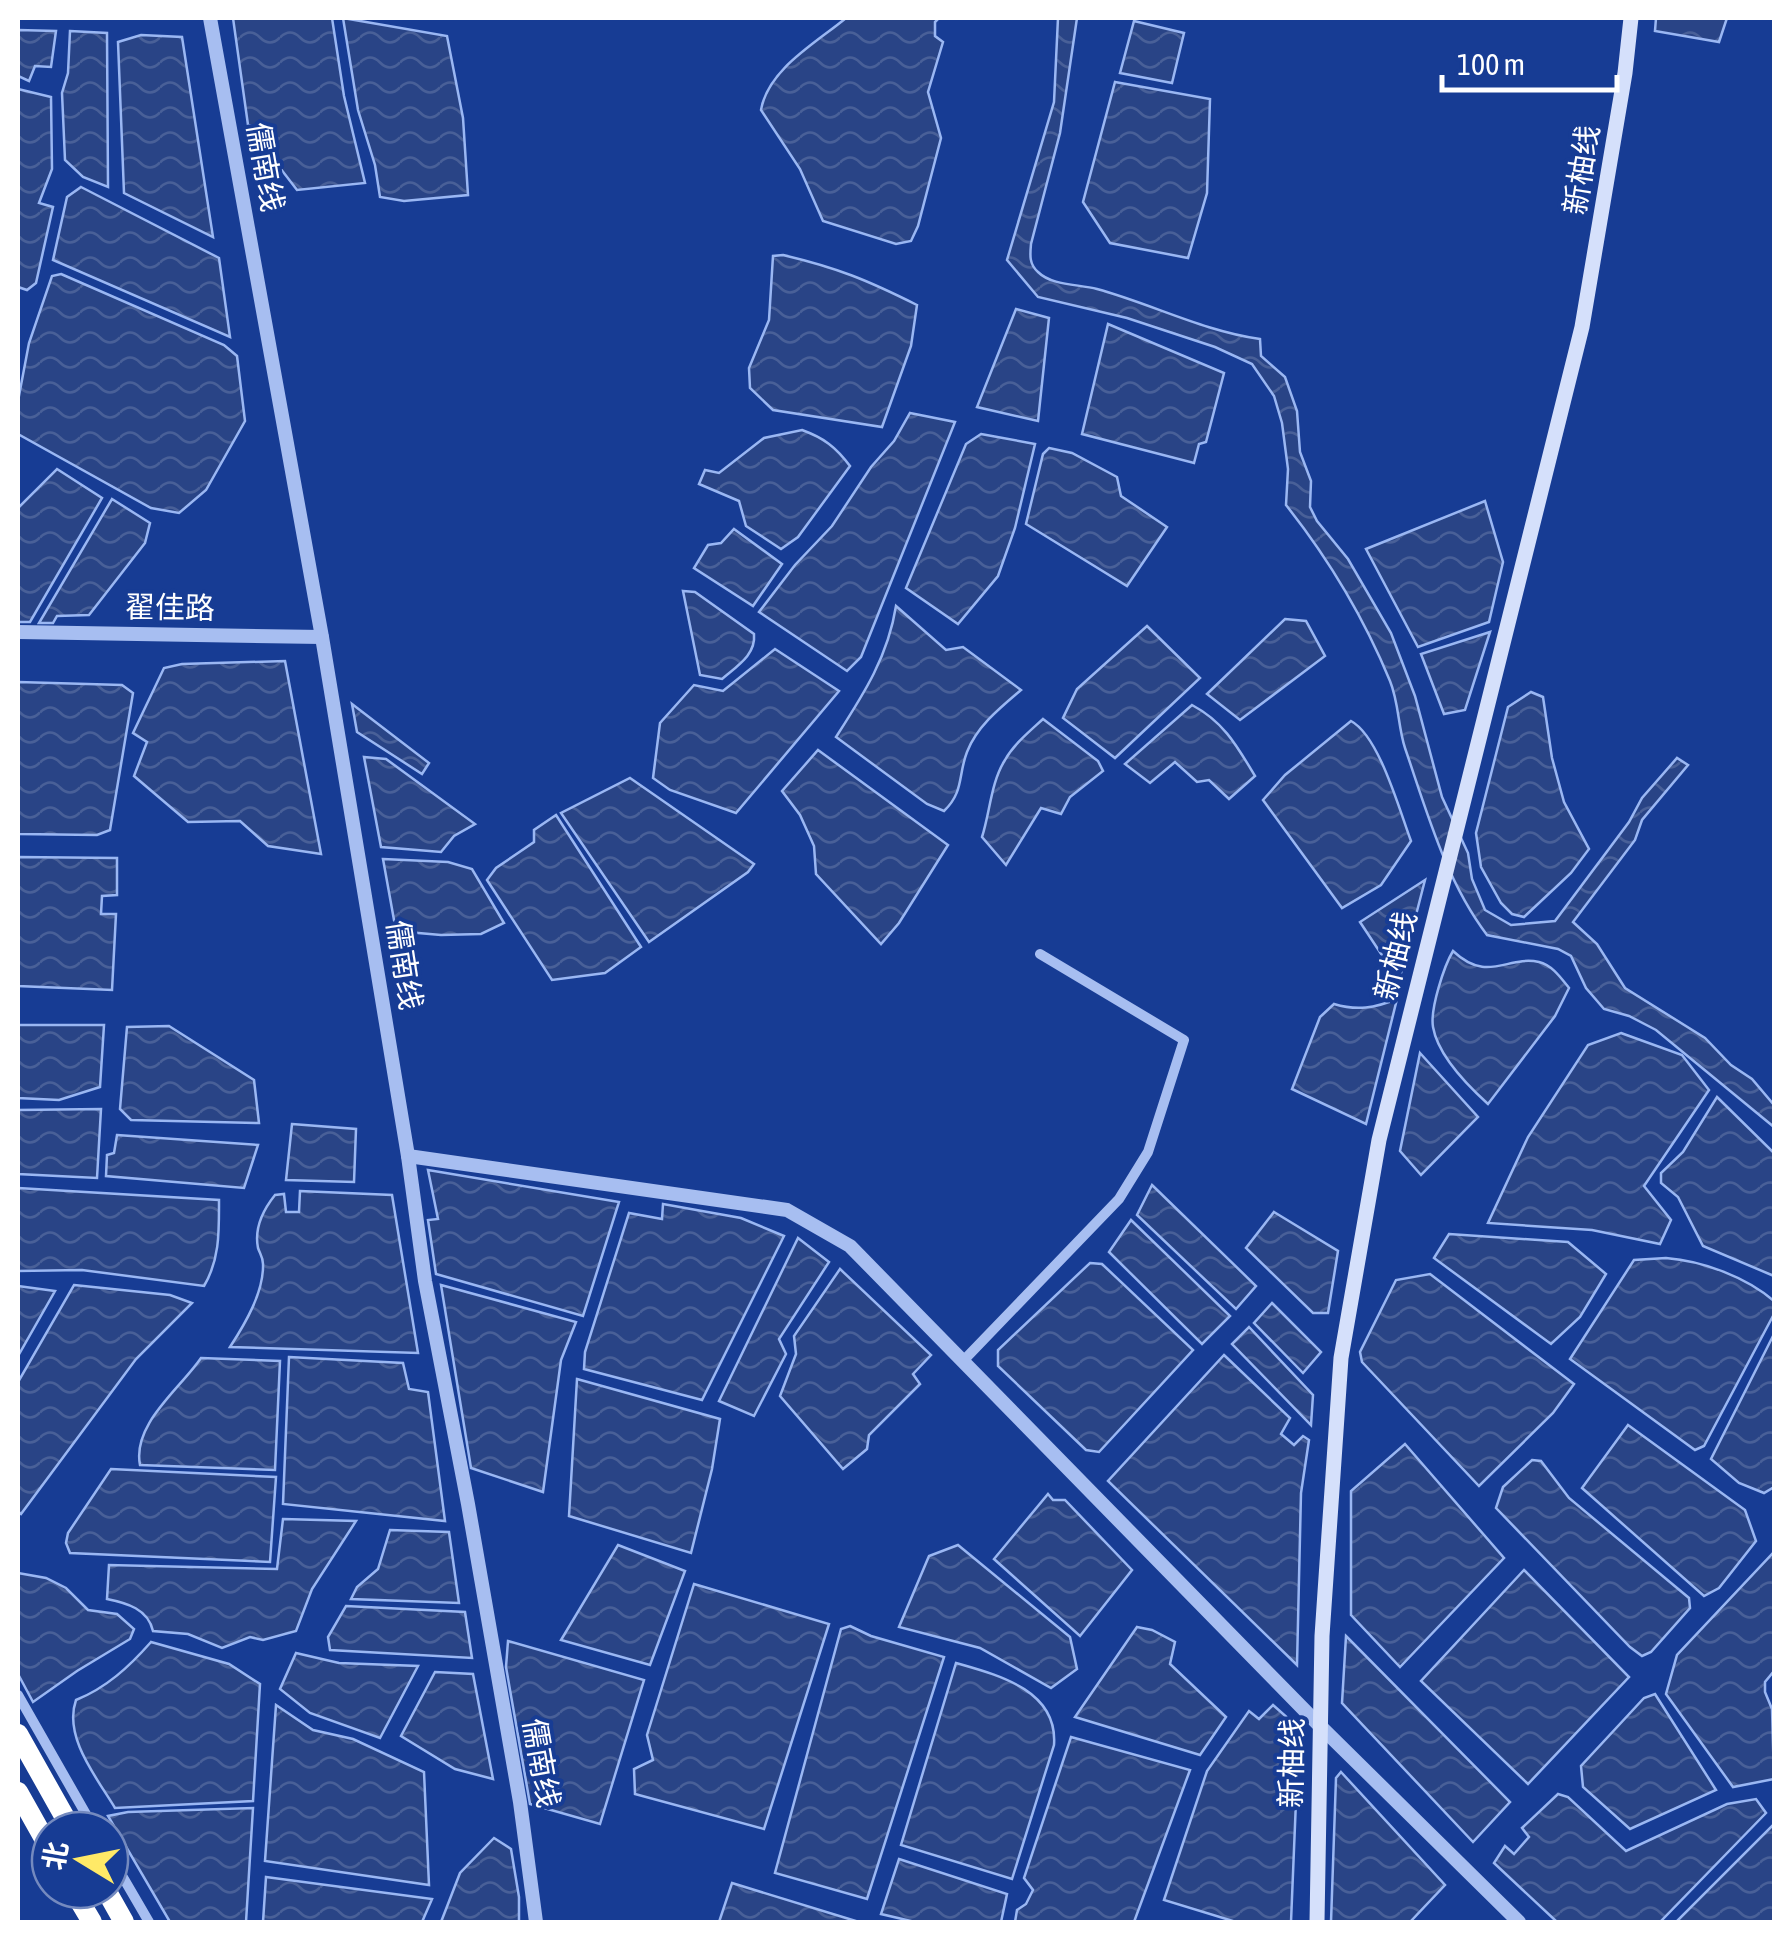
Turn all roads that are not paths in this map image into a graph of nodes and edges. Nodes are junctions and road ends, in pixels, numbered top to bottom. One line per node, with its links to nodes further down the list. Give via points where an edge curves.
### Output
1 (210, 18): 4 (street, 儒南线)
2 (1631, 18): 9 (main road, 新柚线, via 1582,327 1379,1140 1340,1358)
3 (18, 632): 4 (street, 翟佳路)
4 (322, 637): 6 (street, 儒南线)
5 (1040, 954): 7 (street, via 1184,1040 1148,1152 1119,1198)
6 (408, 1156): 7 (street, via 787,1210 850,1246); 15 (street, 儒南线)
7 (964, 1360): 9 (street)
8 (18, 1696): 12 (street)
9 (1320, 1726): 16 (main road, 新柚线); 17 (street)
10 (18, 1734): 11 (highway)
11 (61, 1810)
12 (84, 1810)
13 (130, 1889): 14 (street)
14 (149, 1922)
15 (536, 1922)
16 (1317, 1922)
17 (1519, 1922)

